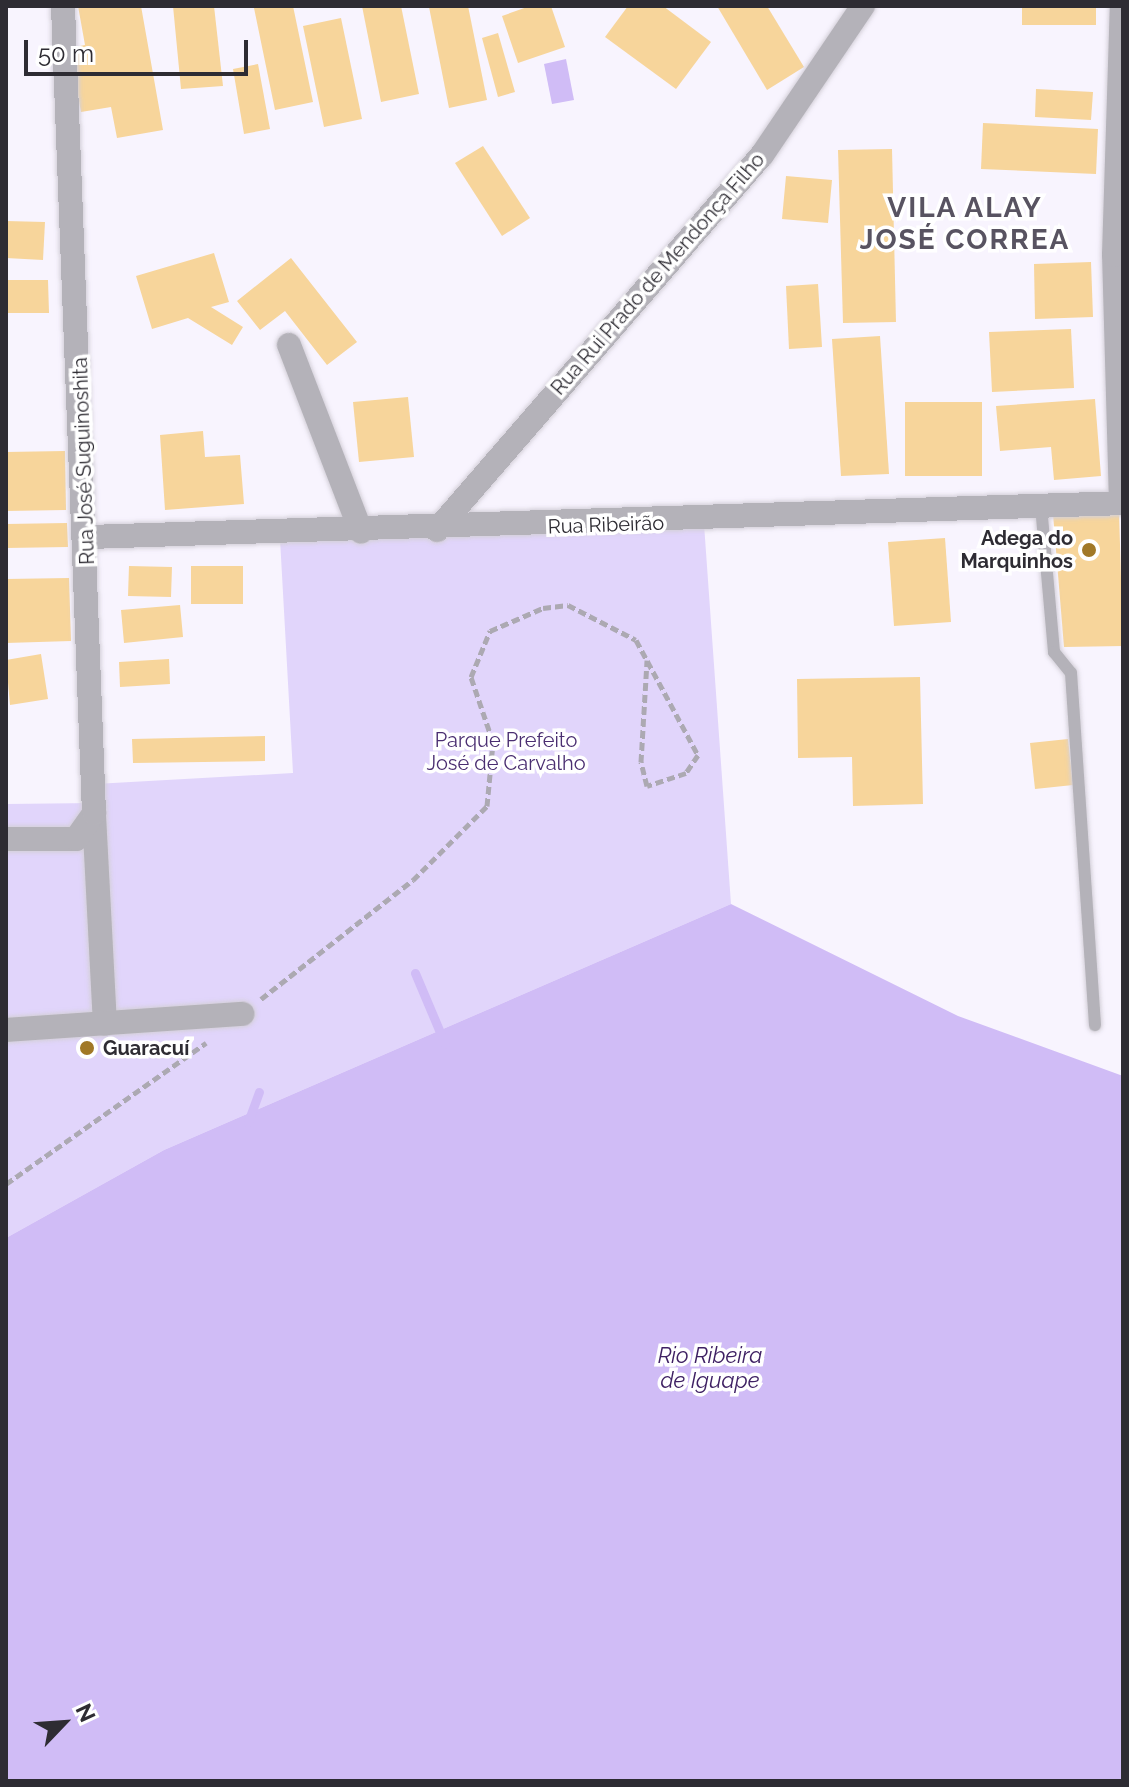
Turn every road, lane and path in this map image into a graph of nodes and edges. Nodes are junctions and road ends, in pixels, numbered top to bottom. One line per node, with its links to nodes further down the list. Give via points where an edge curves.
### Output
1 (63, 6): 9 (street, Rua José Suguinoshita)
2 (863, 6): 7 (street, Rua Rui Prado de Mendonça Filho, via 762,155)
3 (1122, 6): 5 (street, via 1114,255)
4 (289, 345): 8 (street)
5 (1122, 503): 6 (street, Rua Ribeirão)
6 (1041, 506): 7 (street, Rua Ribeirão); 15 (lane, via 1054,652 1071,673)
7 (437, 530): 8 (street, Rua Ribeirão)
8 (361, 532): 9 (street, Rua Ribeirão)
9 (89, 537): 11 (street, Rua José Suguinoshita)
10 (647, 660): 10 (path, via 698,755 686,773 647,786 641,762); 13 (path, via 617,626 568,605 543,608 490,631 471,677 493,742 487,806 413,880)
11 (94, 813): 12 (street, via 76,839); 14 (street, Rua José Suguinoshita)
12 (6, 839)
13 (242, 1014): 14 (street); 17 (path)
14 (105, 1024): 16 (street)
15 (1095, 1025)
16 (6, 1030)
17 (6, 1184)

